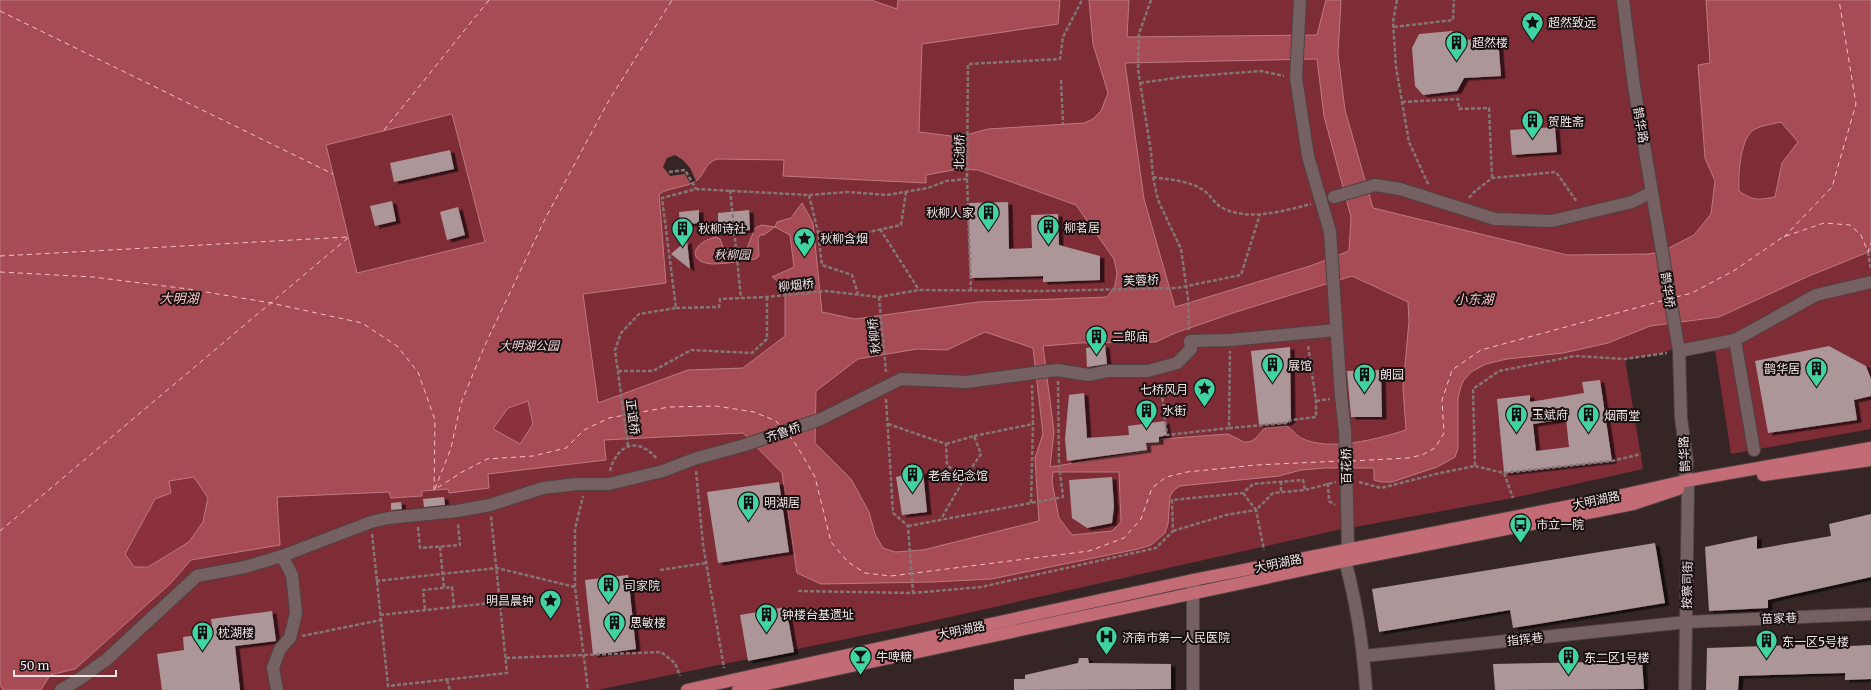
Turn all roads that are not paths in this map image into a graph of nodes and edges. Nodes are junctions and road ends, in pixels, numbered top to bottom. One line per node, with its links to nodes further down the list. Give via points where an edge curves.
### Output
1 (1300, 0): 7 (street, 百花桥, via 1296,78 1308,156 1330,232)
2 (1623, 0): 3 (street, 鹊华路)
3 (1652, 192): 4 (street, via 1632,202 1552,221 1495,219 1400,189 1375,185); 5 (street, 鹊华路)
4 (1334, 197)
5 (1663, 249): 8 (street, 鹊华桥)
6 (1871, 282): 9 (street, via 1816,295)
7 (1336, 330): 15 (street, 百花桥, bridge, via 1345,431); 16 (street, 齐鲁桥, via 1230,340 1190,341 1191,349 1177,363 1148,371 1108,371 1089,374 1056,370 966,382 900,379 821,419 663,471 609,484 543,488 490,505 457,511 371,522)
8 (1674, 331): 10 (street, 鹊华路)
9 (1735, 340): 10 (street); 12 (street)
10 (1679, 351): 14 (street, 鹊华路, via 1681,418)
11 (1871, 448): 14 (main road, 大明湖路)
12 (1754, 450)
13 (1871, 460): 14 (main road, 大明湖路)
14 (1687, 483): 15 (main road, 大明湖路); 17 (main road, 大明湖路, via 1633,504); 21 (street, 按察司街)
15 (1348, 548): 18 (main road, 大明湖路)
16 (282, 556): 24 (street, 齐鲁桥, via 245,567 197,576 106,660); 25 (street, via 292,575 296,612 290,638 280,649 273,668)
17 (1344, 561): 19 (main road, 大明湖路); 22 (street, via 1355,598)
18 (1193, 580): 19 (street); 23 (main road, 大明湖路)
19 (1194, 594): 23 (main road, 大明湖路); 28 (street)
20 (1871, 614): 21 (street, 苗家巷)
21 (1686, 622): 22 (street, 指挥巷); 30 (street, 按察司街)
22 (1364, 656): 29 (street)
23 (773, 681): 26 (main road, 大明湖路); 27 (main road, 大明湖路)
24 (61, 690)
25 (277, 690)
26 (687, 690)
27 (738, 690)
28 (1193, 690)
29 (1366, 690)
30 (1685, 690)

